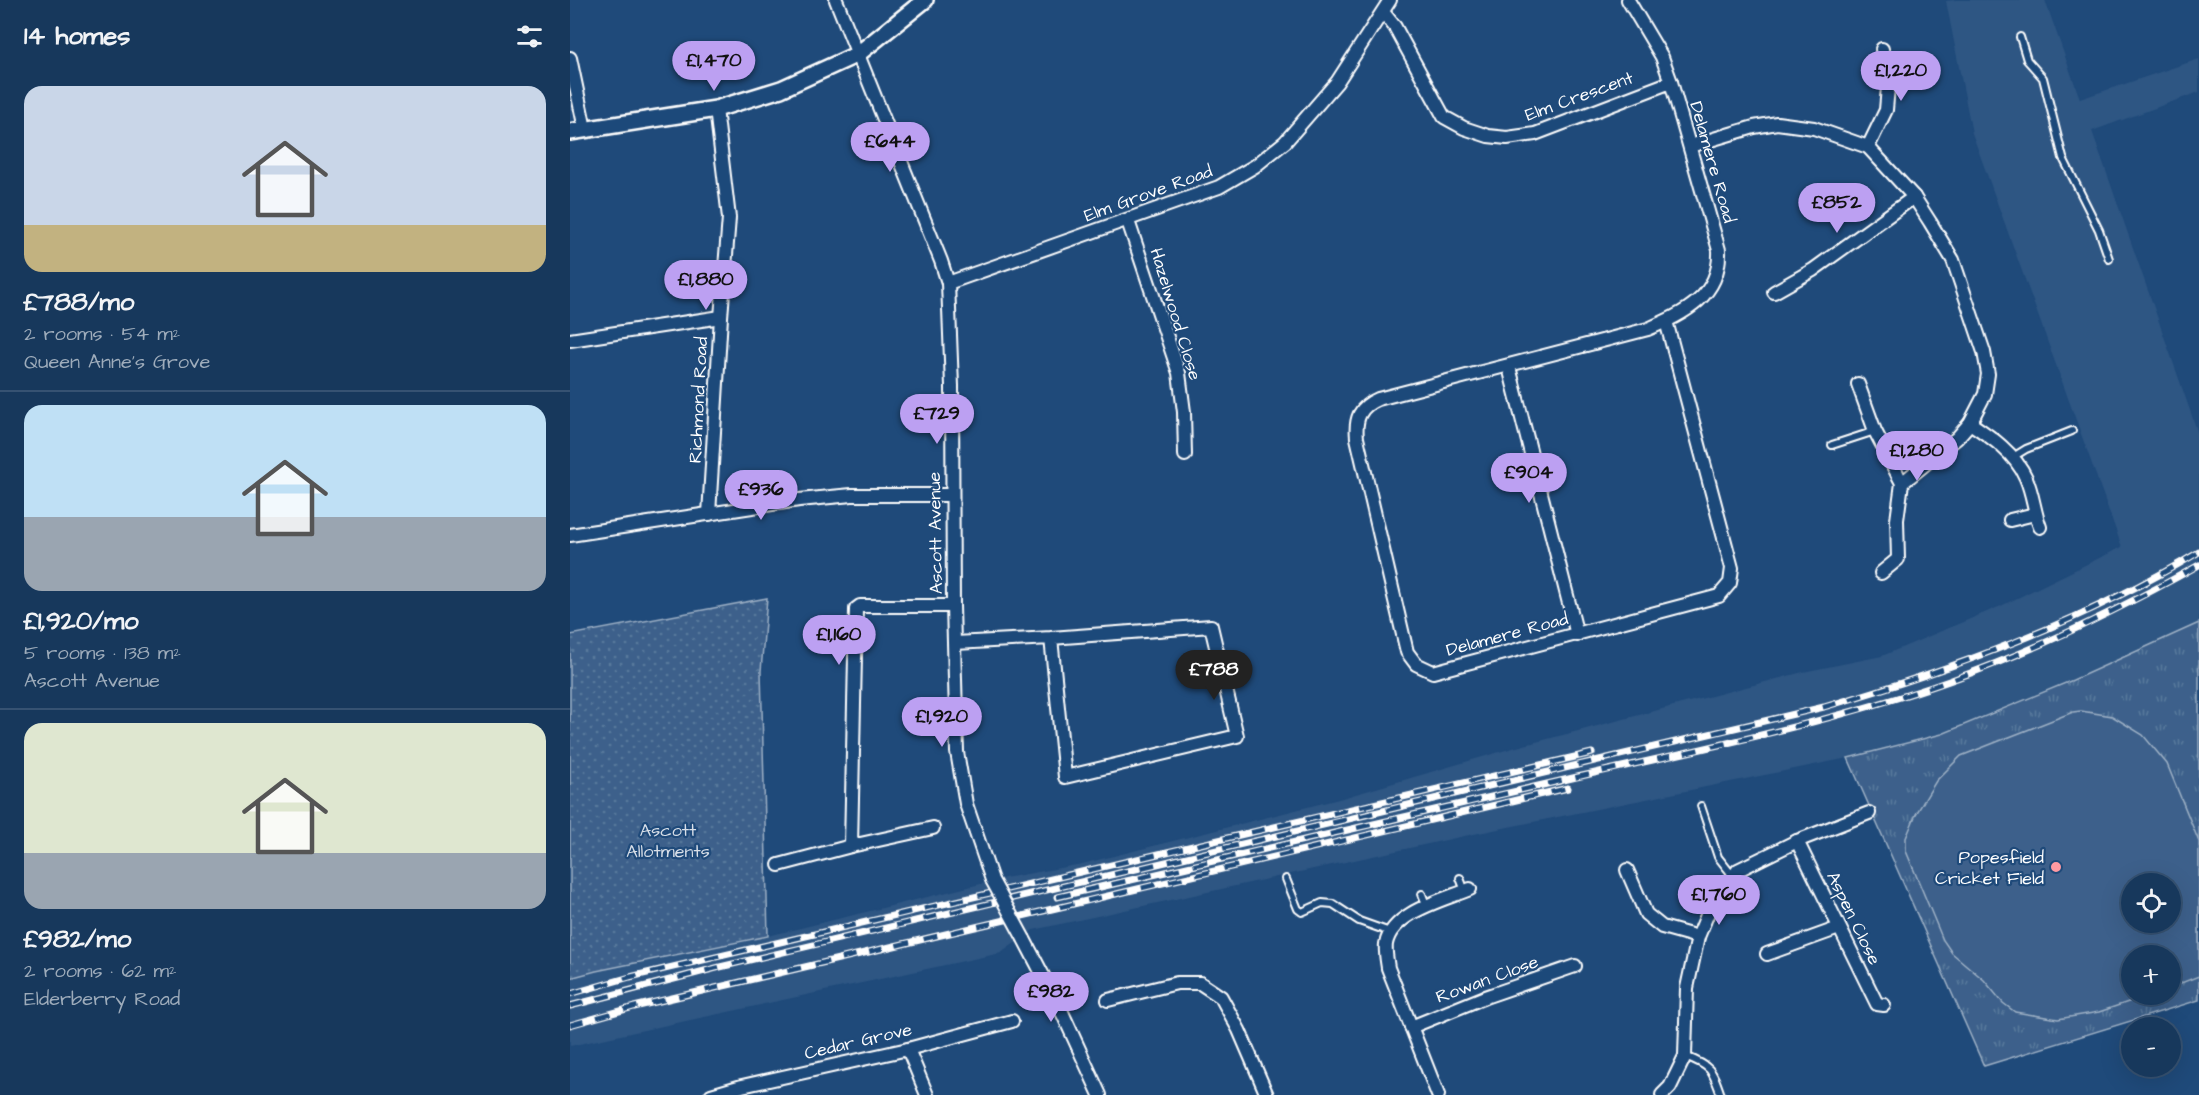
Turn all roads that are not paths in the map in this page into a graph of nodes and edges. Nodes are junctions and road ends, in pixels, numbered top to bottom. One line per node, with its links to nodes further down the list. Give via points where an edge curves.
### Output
1 (837, 0): 8 (street, Ascott Avenue)
2 (925, 0): 8 (street)
3 (1390, 0): 5 (street, Elm Grove Road)
4 (1628, 0): 10 (street, Delamere Road, via 1662,57)
5 (1383, 12): 10 (street, Elm Crescent, via 1444,117 1488,136 1535,134); 16 (street, Elm Grove Road, via 1337,82 1285,142 1219,187)
6 (2020, 37): 17 (lane, via 2027,60 2043,78 2064,158)
7 (1882, 49): 14 (street, via 1888,87 1886,110)
8 (858, 54): 11 (street, via 781,89); 18 (street, Ascott Avenue)
9 (570, 58): 12 (street)
10 (1671, 82): 13 (street, Delamere Road)
11 (716, 109): 12 (street); 20 (street, Richmond Road, via 729,218)
12 (577, 131)
13 (1690, 146): 14 (street, via 1777,123 1814,128); 21 (street, Delamere Road, via 1715,232 1720,265 1707,292)
14 (1868, 147): 15 (street)
15 (1914, 197): 19 (street, via 1813,270); 25 (street, via 1953,260 1984,352 1988,374 1985,394)
16 (1128, 221): 18 (street, Elm Grove Road); 29 (street, Hazelwood Close, via 1179,373)
17 (2109, 259)
18 (948, 283): 32 (street, Ascott Avenue)
19 (1774, 292)
20 (721, 317): 22 (street); 33 (street, Richmond Road)
21 (1666, 321): 23 (street, Delamere Road); 40 (street, Delamere Road, via 1732,568 1730,583 1719,596)
22 (570, 340)
23 (1509, 367): 40 (street); 40 (street, Delamere Road, via 1378,399 1369,403 1355,423 1407,652 1416,664 1433,672)
24 (1858, 384): 26 (street)
25 (1970, 423): 30 (street); 31 (street)
26 (1875, 431): 28 (lane); 31 (street)
27 (2072, 431): 30 (lane)
28 (1832, 446)
29 (1185, 455)
30 (2012, 458): 34 (street, via 2025,476)
31 (1902, 483): 38 (street, via 1897,520 1898,559)
32 (952, 495): 33 (street, via 852,495); 39 (street, Ascott Avenue)
33 (709, 514): 37 (street)
34 (2035, 514): 35 (street); 36 (street)
35 (2010, 520)
36 (2040, 527)
37 (570, 535)
38 (1881, 573)
39 (953, 606): 42 (street, Ascott Avenue); 47 (street, via 856,609)
40 (1577, 635)
41 (1051, 638): 41 (street, via 1211,626 1237,736 1065,777); 42 (street)
42 (955, 643): 70 (street, Ascott Avenue, bridge, via 960,778 972,825 992,880 1061,1010)
43 (1701, 806): 50 (lane, via 1718,857)
44 (1869, 813): 46 (street)
45 (933, 828): 47 (street)
46 (1797, 842): 50 (street, via 1738,870); 56 (street, Aspen Close)
47 (851, 846): 48 (street)
48 (779, 865)
49 (1627, 870): 58 (street, via 1646,914 1662,927)
50 (1733, 877): 58 (street, via 1710,908)
51 (1460, 878): 53 (lane)
52 (1287, 879): 57 (lane, via 1302,912 1322,903 1334,904 1359,921)
53 (1468, 890): 55 (street)
54 (1422, 894): 55 (lane)
55 (1427, 908): 57 (street, via 1402,918)
56 (1839, 928): 59 (street); 62 (street, Aspen Close, via 1877,1004)
57 (1390, 932): 64 (street, via 1386,946 1388,968)
58 (1698, 937): 66 (street, via 1687,988)
59 (1767, 954)
60 (1575, 966): 64 (street, Rowan Close)
61 (1108, 1000): 71 (street, via 1177,983 1200,983 1221,997)
62 (1884, 1005)
63 (1012, 1021): 65 (street, Cedar Grove)
64 (1411, 1027): 72 (street)
65 (908, 1049): 67 (street, Cedar Grove); 69 (street)
66 (1685, 1056): 73 (street); 74 (lane, via 1705,1064)
67 (744, 1090): 68 (street, Cedar Grove)
68 (711, 1095)
69 (927, 1095)
70 (1100, 1095)
71 (1268, 1095)
72 (1438, 1095)
73 (1662, 1095)
74 (1720, 1095)

